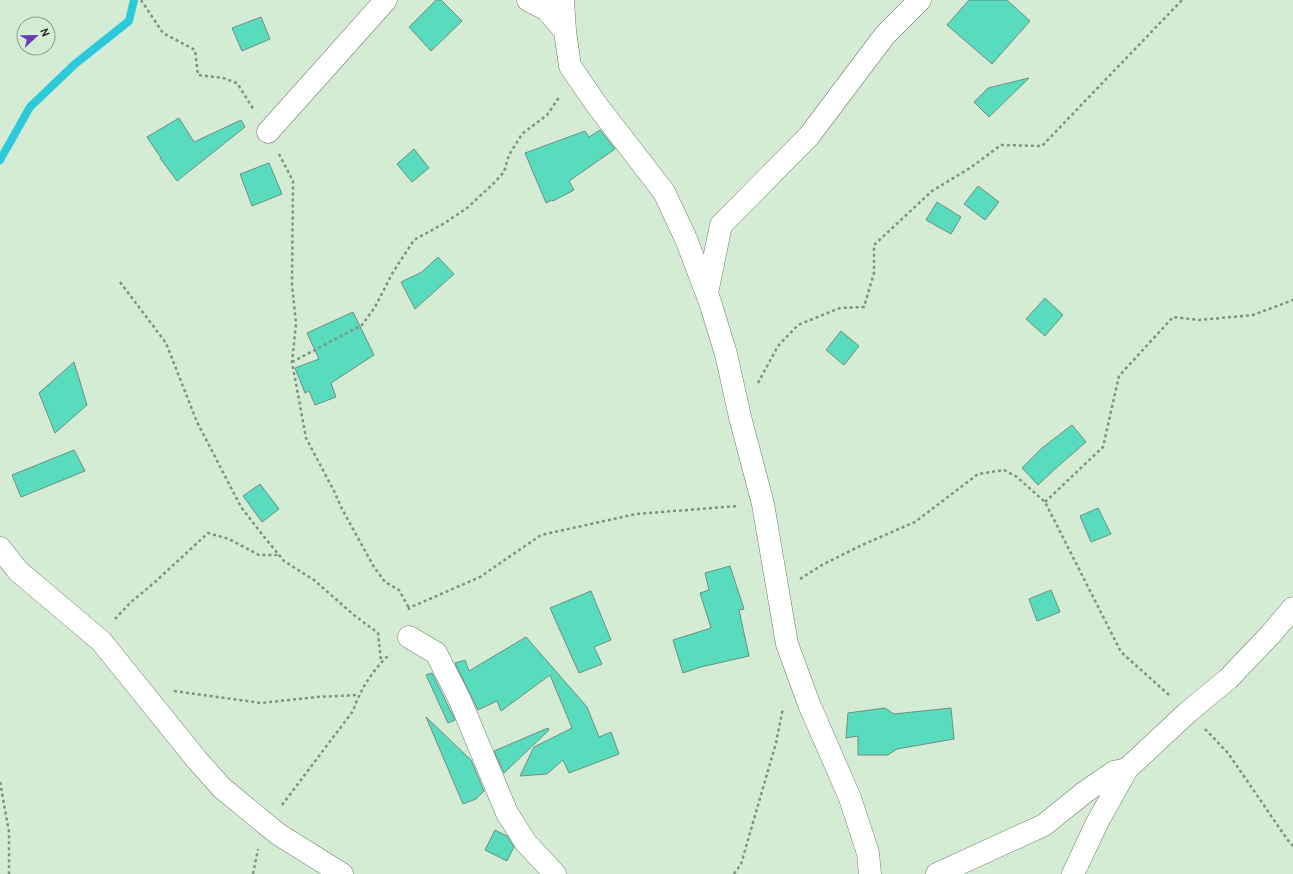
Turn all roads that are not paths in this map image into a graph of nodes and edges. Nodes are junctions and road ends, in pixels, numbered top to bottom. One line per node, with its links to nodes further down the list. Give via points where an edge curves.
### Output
1 (386, 0): 6 (street)
2 (528, 0): 5 (street, via 547,10)
3 (563, 0): 5 (street)
4 (920, 0): 7 (street, via 885,35 809,136 721,225)
5 (565, 31): 7 (street, via 570,66 664,192 686,239)
6 (268, 132)
7 (706, 293): 14 (street, via 726,354 763,504 787,644 809,704 850,798 868,853)
8 (0, 548): 12 (street, via 18,571 101,641 222,788 278,834)
9 (1293, 608): 11 (street, via 1228,679)
10 (409, 637): 13 (street, via 436,652 459,698 507,812 526,843)
11 (1127, 769): 15 (street, via 1114,772 1044,825); 16 (street, via 1097,823)
12 (342, 874)
13 (555, 874)
14 (870, 874)
15 (937, 874)
16 (1074, 874)

